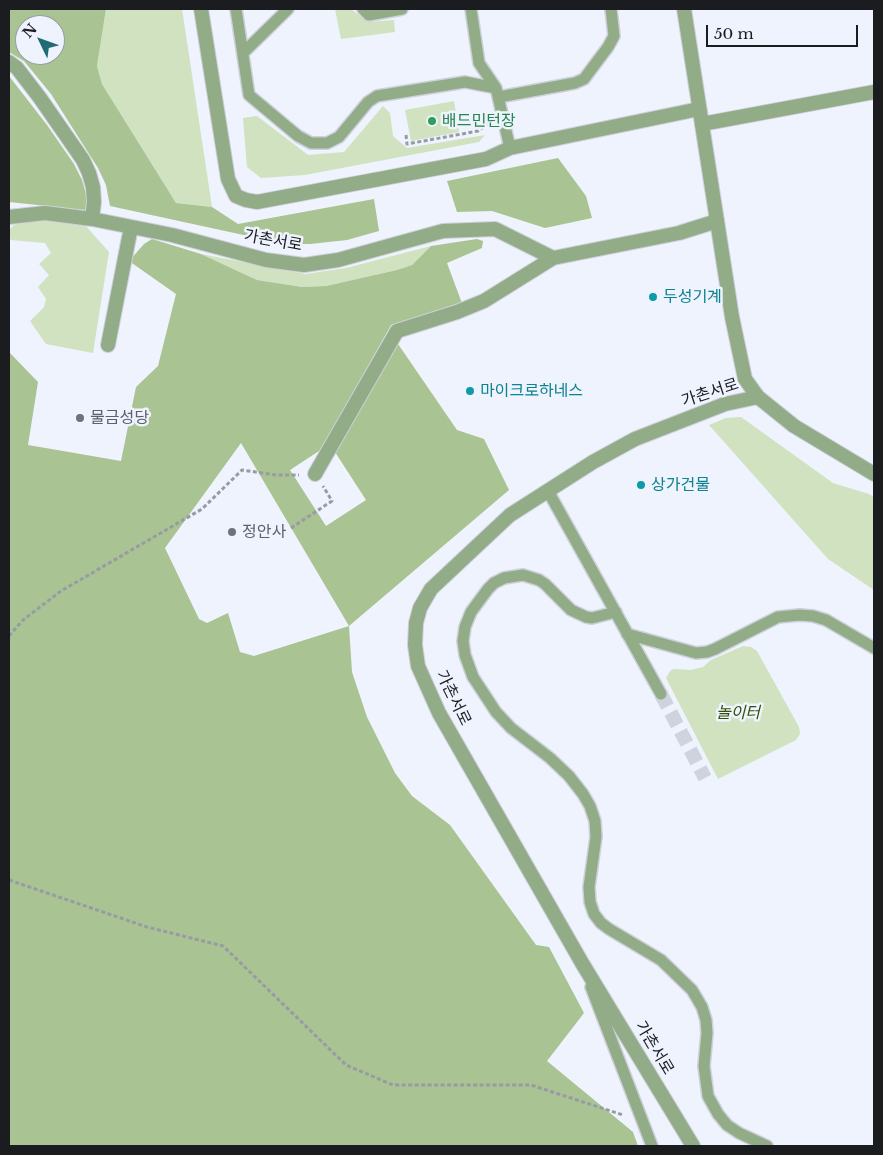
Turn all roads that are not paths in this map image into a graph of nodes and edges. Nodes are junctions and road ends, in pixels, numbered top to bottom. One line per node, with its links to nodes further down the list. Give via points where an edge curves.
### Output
1 (201, 9): 15 (street, via 228,179 236,196 257,202 486,159)
2 (236, 9): 9 (lane)
3 (363, 9): 4 (lane, via 369,15)
4 (402, 9)
5 (471, 9): 11 (lane, via 479,63)
6 (611, 9): 11 (lane, via 614,36 584,79 575,83)
7 (684, 9): 13 (street, 가촌서로)
8 (285, 10): 9 (lane)
9 (243, 53): 11 (lane, via 249,94 298,136 311,143 327,143 339,137 368,102 377,96 465,82)
10 (9, 62): 17 (street, via 40,98 83,160 93,187)
11 (497, 92): 15 (lane)
12 (874, 92): 14 (street)
13 (699, 109): 14 (street, 가촌서로); 15 (street)
14 (702, 124): 18 (street, 가촌서로)
15 (510, 148)
16 (9, 217): 17 (street, 가촌서로, via 45,213)
17 (92, 219): 19 (street, 가촌서로)
18 (718, 221): 20 (street, via 679,233); 22 (street, 가촌서로, via 743,372)
19 (131, 227): 20 (street, 가촌서로, via 266,260 304,265 338,260 443,231 495,229); 21 (street)
20 (554, 258): 23 (street, via 484,301 397,331)
21 (108, 344)
22 (758, 397): 24 (street, 가촌서로, via 804,434); 25 (street, 가촌서로, via 725,404 636,439)
23 (315, 474)
24 (874, 474)
25 (548, 491): 26 (lane); 30 (street, 가촌서로, via 510,515 432,589 420,608 415,645 418,666 439,713)
26 (616, 612): 27 (lane); 33 (lane, via 586,618 571,610 539,580 523,575 504,578 488,589 471,612 463,641 465,655 473,676 496,712 550,758 583,794 595,821 590,887 594,914 609,929 661,960 692,990 706,1020 704,1066 708,1096 727,1125)
27 (627, 634): 28 (lane, via 707,652 778,617 800,615 826,620); 29 (lane)
28 (874, 648)
29 (661, 694)
30 (582, 963): 31 (lane); 32 (street, 가촌서로)
31 (652, 1146)
32 (693, 1146)
33 (767, 1146)

